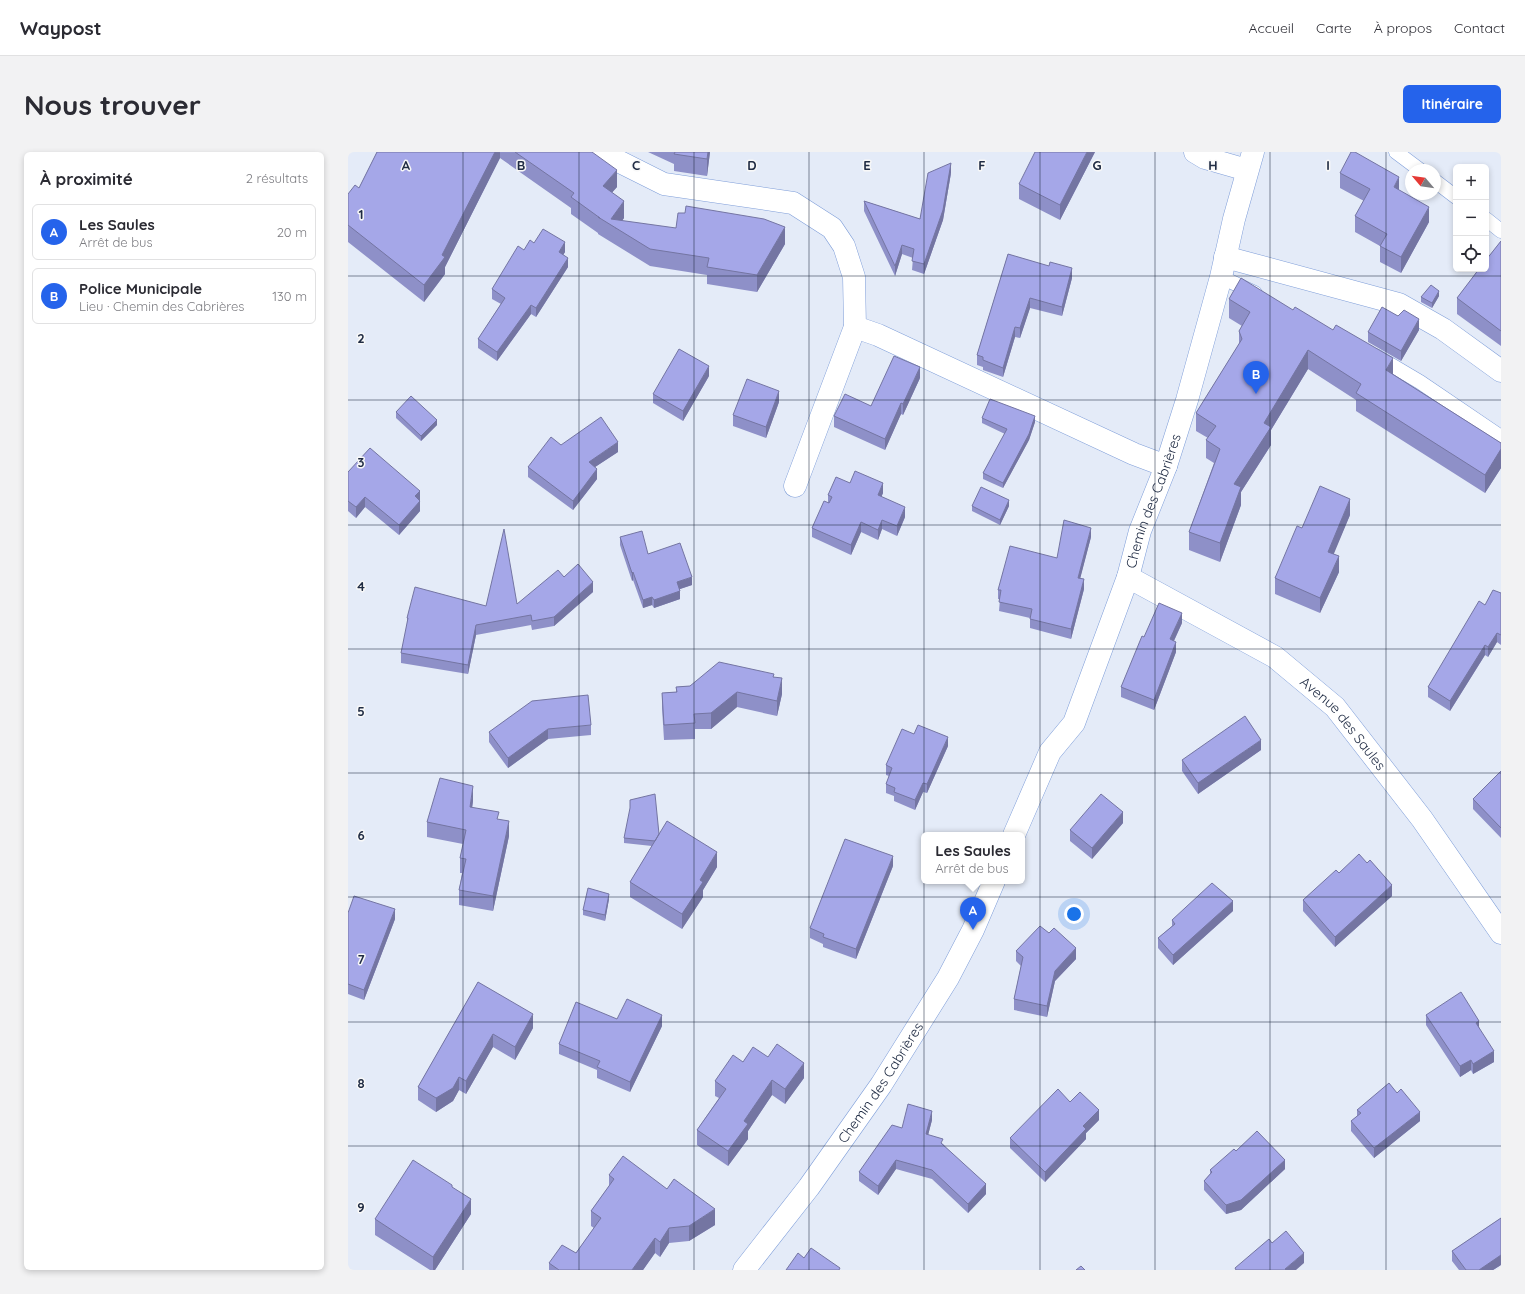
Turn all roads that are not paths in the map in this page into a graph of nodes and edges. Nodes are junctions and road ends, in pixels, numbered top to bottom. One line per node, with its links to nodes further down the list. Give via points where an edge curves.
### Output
1 (600, 152): 12 (street, via 664,184 793,203 832,228 844,246 854,277)
2 (1195, 152): 4 (street, via 1206,158)
3 (1396, 152): 5 (lane)
4 (1250, 161): 10 (street, Chemin des Cabrières)
5 (1412, 164)
6 (1441, 186): 7 (lane)
7 (1453, 195)
8 (1489, 221): 9 (lane)
9 (1501, 231)
10 (1223, 267): 11 (lane); 14 (street, via 1399,304 1443,329); 16 (street, Chemin des Cabrières, via 1187,400)
11 (1269, 300)
12 (855, 327): 16 (street, via 878,335); 17 (street)
13 (1365, 350): 15 (lane, via 1420,382)
14 (1501, 371)
15 (1501, 437)
16 (1166, 466): 18 (street, Chemin des Cabrières, via 1140,531)
17 (795, 486)
18 (1128, 577): 19 (street, Chemin des Cabrières, via 1074,722 1050,752); 21 (street, Avenue des Saules, via 1275,657 1335,707 1422,819)
19 (1015, 832)
20 (993, 884): 22 (street, Chemin des Cabrières, via 948,978 881,1085 809,1187)
21 (1501, 933)
22 (744, 1270)

